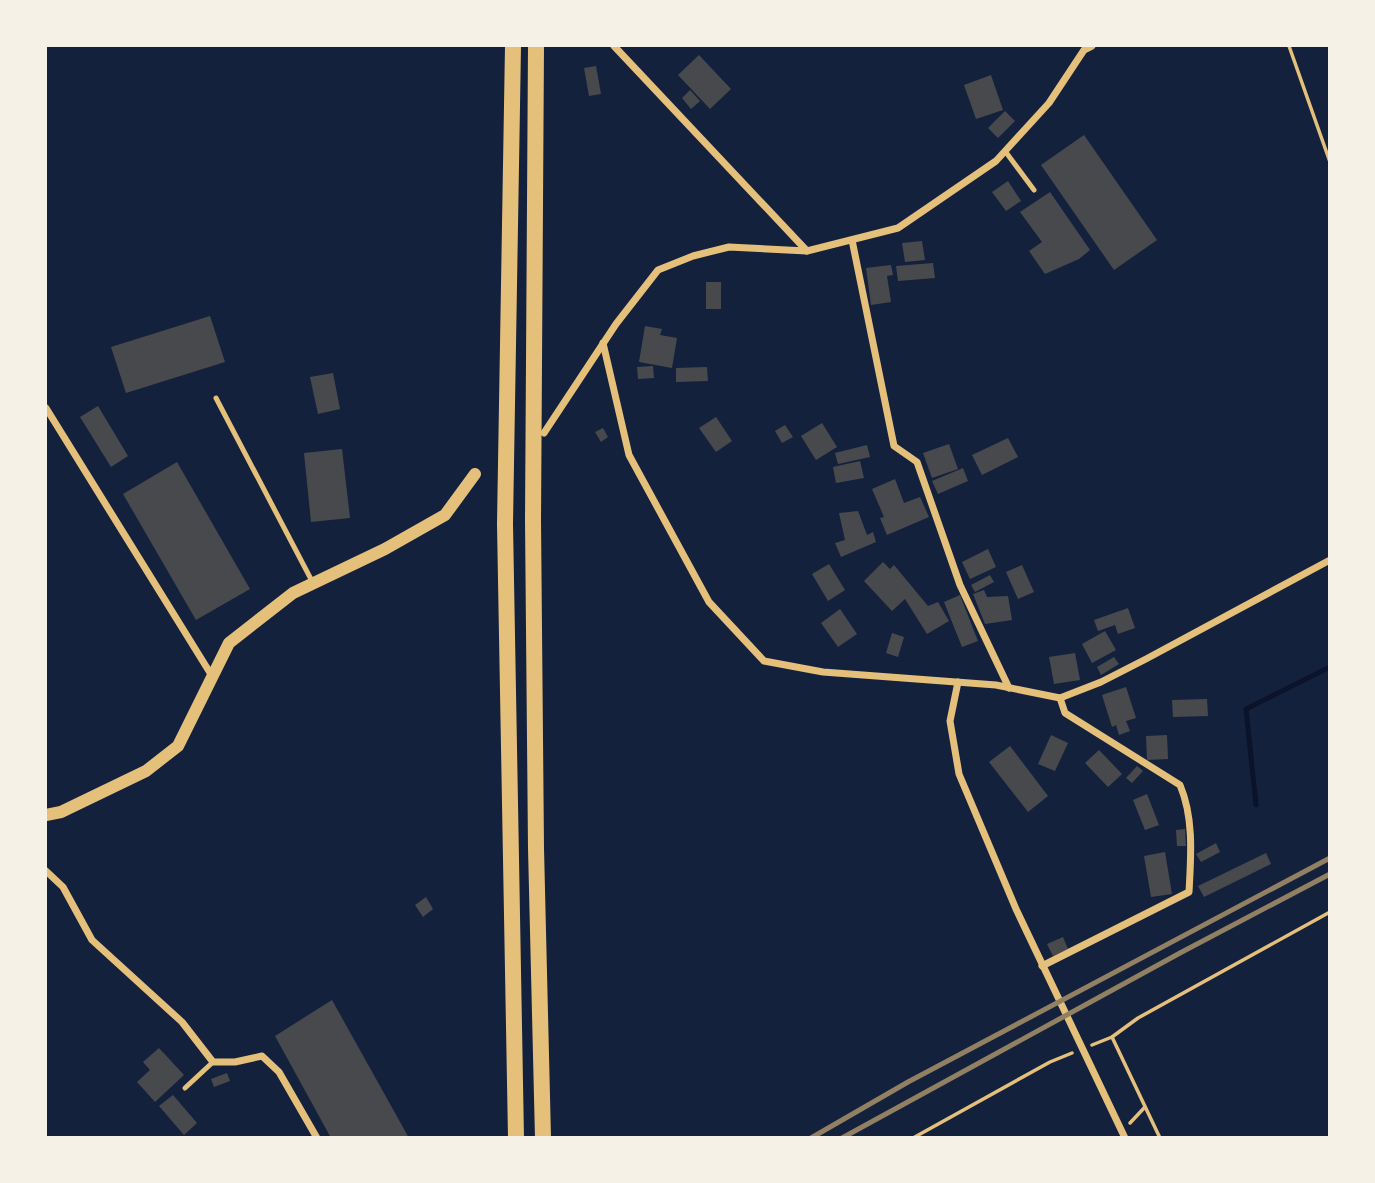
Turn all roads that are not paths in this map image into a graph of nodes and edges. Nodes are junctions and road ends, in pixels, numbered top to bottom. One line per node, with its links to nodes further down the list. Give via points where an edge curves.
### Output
1 (513, 46): 26 (highway, via 505,524)
2 (537, 46): 27 (highway, via 533,520)
3 (614, 46): 8 (street)
4 (1092, 46): 5 (street, via 1084,50 1049,103)
5 (1005, 151): 6 (lane); 7 (street, via 898,228)
6 (1034, 190)
7 (852, 240): 8 (street); 18 (street, via 894,446 917,462 960,585)
8 (807, 251): 9 (street, via 729,247 658,270)
9 (603, 343): 12 (street); 17 (street, via 629,455 709,602 764,661 823,672)
10 (216, 398): 15 (lane)
11 (46, 408): 16 (street)
12 (544, 433)
13 (475, 474): 15 (street, via 445,515)
14 (1329, 560): 19 (street, via 1146,659)
15 (313, 583): 16 (street, via 229,643)
16 (212, 676): 20 (street, via 178,746 146,771)
17 (958, 682): 18 (street); 22 (street, via 950,721 959,774)
18 (1009, 688): 19 (street)
19 (1060, 698): 22 (street, via 1065,713 1180,785 1191,845 1189,892)
20 (46, 816)
21 (46, 871): 23 (street, via 63,887 92,940 182,1022)
22 (1042, 966): 28 (street)
23 (213, 1062): 24 (lane); 25 (street, via 262,1056 279,1072)
24 (185, 1087)
25 (317, 1138)
26 (516, 1138)
27 (544, 1138)
28 (1125, 1138)

